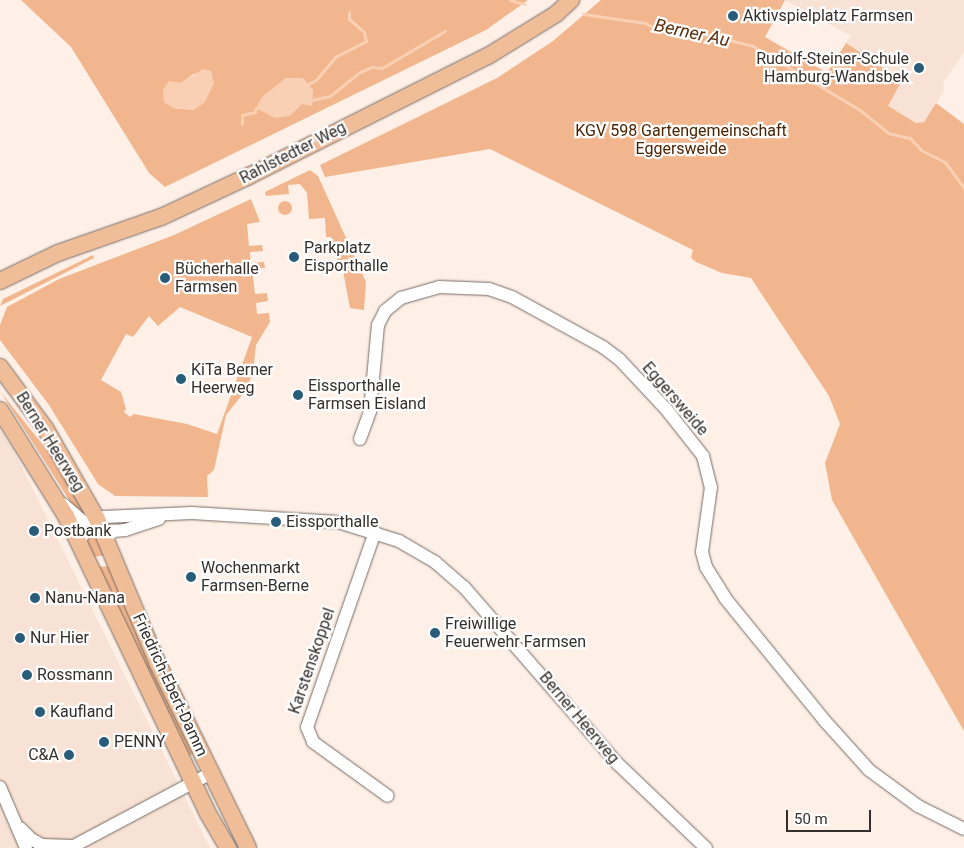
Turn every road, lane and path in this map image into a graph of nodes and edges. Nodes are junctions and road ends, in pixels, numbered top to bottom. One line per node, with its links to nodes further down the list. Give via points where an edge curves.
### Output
1 (571, 0): 2 (main road, Rahlstedter Weg, via 548,19 488,56 249,176 161,217 58,254)
2 (1, 281)
3 (0, 367): 7 (main road, Berner Heerweg, via 45,428)
4 (0, 410): 6 (main road, Berner Heerweg)
5 (360, 439): 14 (street, Eggersweide, via 370,411 378,325 385,312 400,298 438,287 489,289 512,297 603,347 620,360 666,409 703,456 711,487 702,552 706,566 725,598 868,770 918,806)
6 (51, 494): 7 (street, Berner Heerweg); 9 (main road, Berner Heerweg)
7 (96, 526): 8 (street, Berner Heerweg, via 175,514 224,513 326,520); 9 (street); 10 (main road, Friedrich-Ebert-Damm)
8 (375, 532): 13 (street, Karstenskoppel, via 307,728 313,742); 19 (street, Berner Heerweg, via 421,552 456,578 618,764)
9 (79, 542): 11 (main road, Friedrich-Ebert-Damm)
10 (211, 773): 11 (street); 18 (main road, Friedrich-Ebert-Damm)
11 (194, 781): 16 (street); 17 (main road, Friedrich-Ebert-Damm)
12 (0, 787): 15 (street)
13 (388, 796)
14 (964, 829)
15 (30, 845): 16 (street)
16 (71, 847)
17 (228, 848)
18 (248, 848)
19 (706, 848)

